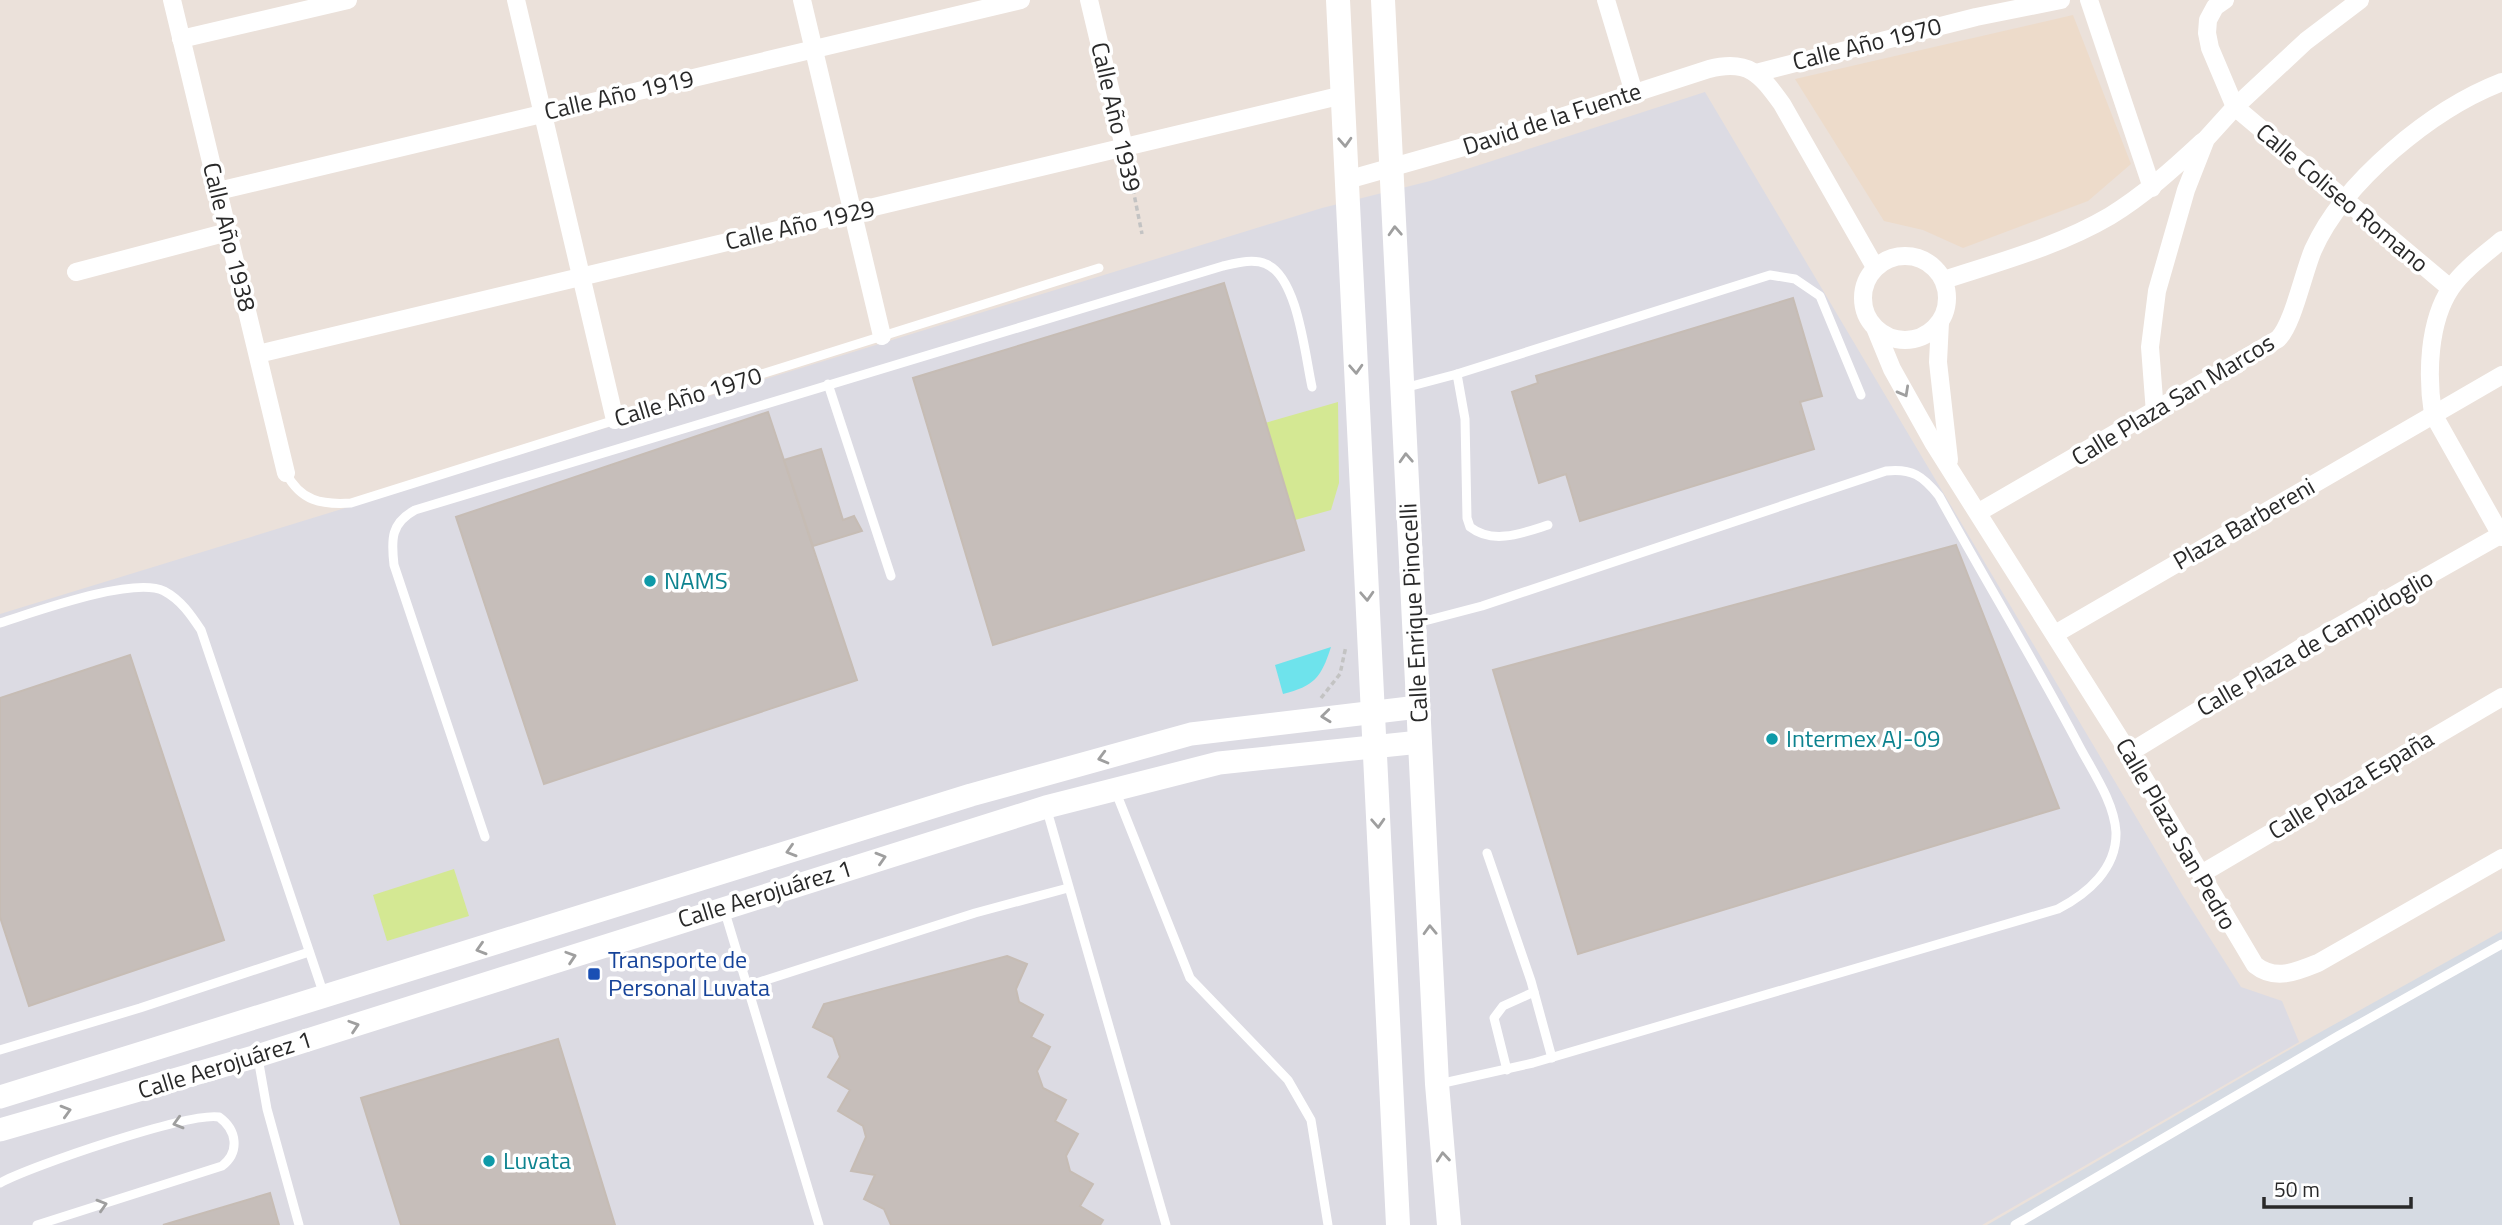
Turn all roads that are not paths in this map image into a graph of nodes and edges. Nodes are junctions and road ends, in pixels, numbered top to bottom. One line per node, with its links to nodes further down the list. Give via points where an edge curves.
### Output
1 (172, 0): 14 (street, Calle Año 1938)
2 (348, 0): 14 (street)
3 (516, 0): 21 (street)
4 (802, 0): 15 (street)
5 (1021, 0): 15 (street, Calle Año 1919)
6 (1089, 0): 23 (street, Calle Año 1939)
7 (1338, 0): 19 (main road, Calle Enrique Pinocelli)
8 (1383, 0): 24 (main road, Calle Enrique Pinocelli)
9 (1606, 0): 18 (street)
10 (2061, 0): 16 (street, Calle Año 1970)
11 (2088, 0): 26 (street)
12 (2225, 0): 20 (street, via 2215,7 2207,33)
13 (2360, 0): 20 (street, via 2306,41)
14 (181, 39): 27 (street, Calle Año 1938)
15 (814, 49): 21 (street, Calle Año 1919); 29 (street)
16 (1756, 73): 18 (street, David de la Fuente, via 1725,65); 32 (street, via 1782,104)
17 (2502, 82): 28 (street, Calle Plaza San Marcos, via 2424,127 2391,152)
18 (1634, 93): 24 (street, David de la Fuente)
19 (1343, 95): 23 (street, Calle Año 1929); 25 (main road, Calle Enrique Pinocelli, one-way to 25)
20 (2235, 107): 22 (street); 28 (street, Calle Coliseo Romano)
21 (543, 114): 27 (street, Calle Año 1919); 35 (street)
22 (2206, 139): 26 (street); 48 (street, via 2157,291 2150,347)
23 (1124, 147): 29 (street, Calle Año 1929)
24 (1392, 169): 25 (street, David de la Fuente); 46 (main road, Calle Enrique Pinocelli, one-way to 24)
25 (1347, 180): 62 (main road, Calle Enrique Pinocelli, one-way to 62)
26 (2152, 188): 36 (street, via 2076,234)
27 (218, 191): 30 (street, Calle Año 1938)
28 (2344, 201): 37 (street, Calle Coliseo Romano); 48 (street, Calle Plaza San Marcos, via 2315,247 2283,333)
29 (853, 212): 35 (street, Calle Año 1929); 40 (street)
30 (228, 232): 34 (street); 41 (street, Calle Año 1938)
31 (2502, 240): 37 (street)
32 (1875, 267): 36 (street, via 1886,259 1913,256 1925,260); 39 (street, via 1867,279 1863,306)
33 (1099, 268): 40 (lane, Calle Año 1970)
34 (76, 272)
35 (581, 277): 41 (street, Calle Año 1929); 50 (street)
36 (1944, 280): 38 (street, via 1946,309)
37 (2450, 288): 49 (street, via 2433,339)
38 (1940, 322): 39 (street, via 1930,332 1902,340); 51 (street, Calle Plaza San Pedro, via 1938,362)
39 (1876, 330): 51 (street, Calle Plaza San Pedro, one-way to 51, via 1918,417)
40 (882, 336): 50 (lane, Calle Año 1970)
41 (258, 354): 52 (street, Calle Año 1938)
42 (1457, 374): 46 (lane); 47 (lane, via 1770,275 1795,279 1820,296); 54 (lane, via 1465,419 1470,527 1488,536 1501,536)
43 (2502, 375): 49 (street, Plaza Barbereni)
44 (828, 384): 45 (lane, via 1247,261 1264,262 1285,281); 56 (lane); 68 (lane, via 403,516 391,543 394,565)
45 (1312, 387)
46 (1403, 389): 58 (main road, Calle Enrique Pinocelli, one-way to 46)
47 (1861, 395)
48 (2155, 413): 53 (street, Calle Plaza San Marcos)
49 (2433, 414): 55 (street); 59 (street, Plaza Barbereni)
50 (615, 420): 52 (lane, Calle Año 1970, via 351,503 312,499 295,489)
51 (1950, 464): 53 (street, Calle Plaza San Pedro)
52 (286, 473)
53 (1979, 512): 59 (street, Calle Plaza San Pedro)
54 (1548, 525)
55 (2502, 535): 65 (street, Calle Plaza de Campidoglio, via 2304,646)
56 (891, 576)
57 (0, 623): 75 (lane, via 144,586 178,600 201,630)
58 (1415, 624): 61 (main road, Calle Enrique Pinocelli); 81 (lane, via 1545,586 1886,471 1912,471 1939,496 2108,800 2116,832 2107,866 2083,894 2058,909)
59 (2055, 634): 65 (street, Calle Plaza San Pedro)
60 (2502, 697): 71 (street, Calle Plaza España)
61 (1418, 707): 62 (street, Calle Aerojuárez 1); 63 (main road, Calle Enrique Pinocelli)
62 (1373, 711): 64 (main road, Calle Enrique Pinocelli); 78 (street, Calle Aerojuárez 1, one-way to 78, via 1191,734 971,795)
63 (1420, 742): 64 (street, Calle Aerojuárez 1); 83 (main road, Calle Enrique Pinocelli, one-way to 63)
64 (1375, 747): 66 (street, Calle Aerojuárez 1, via 1219,763); 92 (main road, Calle Enrique Pinocelli, one-way to 92)
65 (2129, 752): 71 (street, Calle Plaza San Pedro)
66 (1114, 788): 67 (street, Calle Aerojuárez 1); 91 (lane, via 1190,978 1288,1080 1311,1120)
67 (1046, 807): 72 (lane); 73 (street, Calle Aerojuárez 1, one-way to 67)
68 (485, 837)
69 (1487, 853): 77 (lane)
70 (2502, 858): 71 (street, Calle Plaza San Pedro, via 2318,963 2278,975 2265,973 2246,955)
71 (2202, 874)
72 (1068, 888): 76 (lane); 90 (lane)
73 (723, 907): 76 (lane); 80 (street, Calle Aerojuárez 1, one-way to 73)
74 (2502, 944): 94 (lane)
75 (309, 952): 78 (lane); 79 (lane)
76 (747, 986): 89 (lane)
77 (1534, 992): 81 (lane); 82 (lane, via 1503,1006 1494,1018)
78 (324, 997): 84 (street, Calle Aerojuárez 1)
79 (0, 1049)
80 (257, 1056): 85 (street, Calle Aerojuárez 1, one-way to 80); 88 (lane)
81 (1552, 1058): 82 (lane)
82 (1507, 1070): 83 (lane)
83 (1437, 1084): 93 (main road, Calle Enrique Pinocelli, one-way to 83)
84 (0, 1097)
85 (0, 1130)
86 (0, 1182): 87 (lane, one-way to 86, via 222,1166 233,1155 232,1129 219,1117 193,1119 48,1162)
87 (37, 1225)
88 (299, 1225)
89 (819, 1225)
90 (1167, 1225)
91 (1328, 1225)
92 (1398, 1225)
93 (1449, 1225)
94 (2015, 1225)

